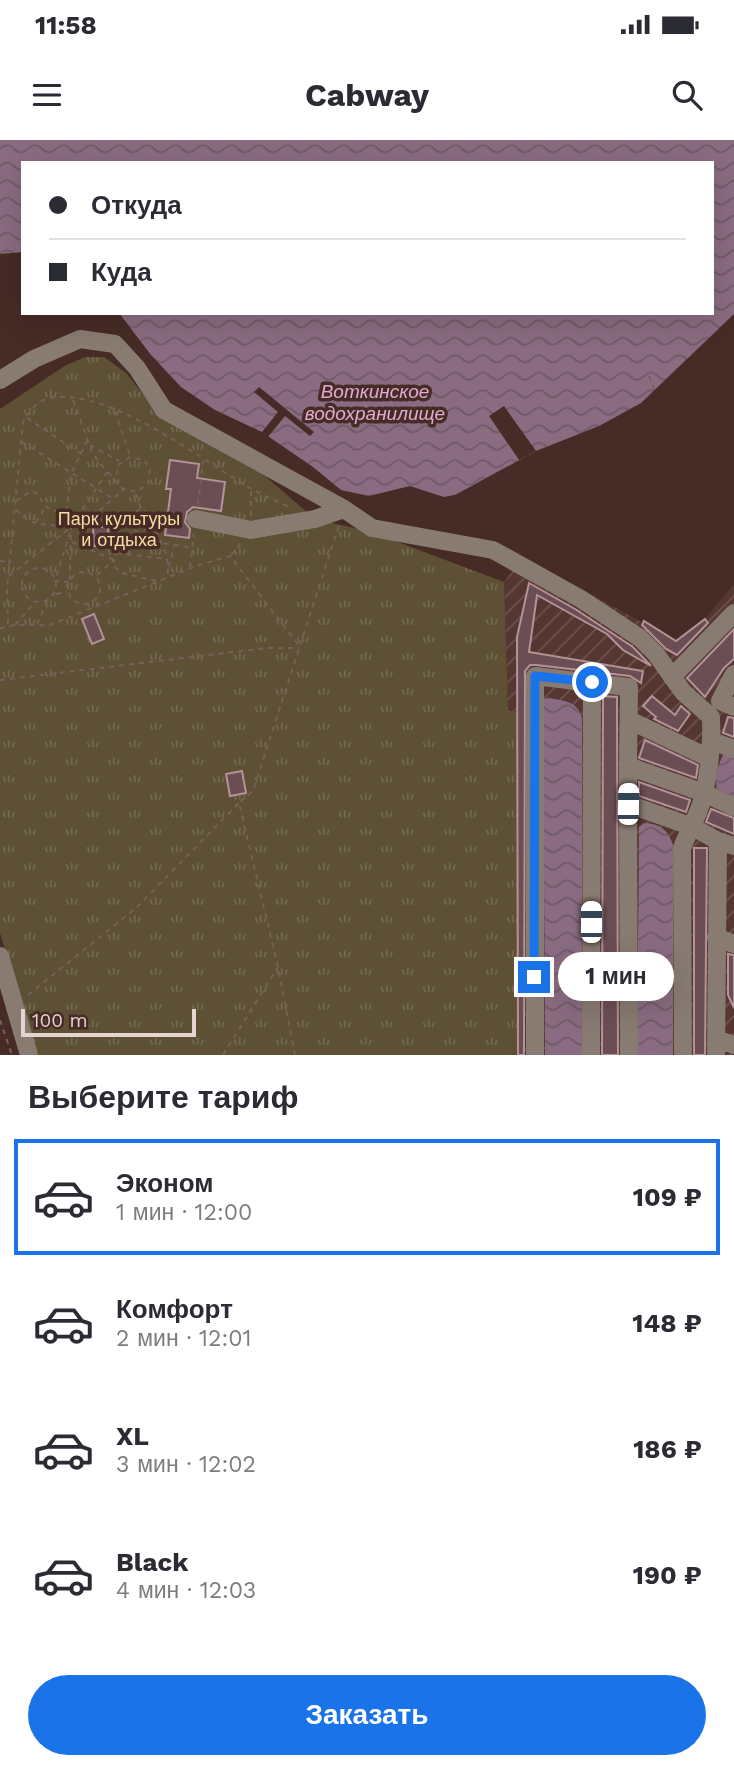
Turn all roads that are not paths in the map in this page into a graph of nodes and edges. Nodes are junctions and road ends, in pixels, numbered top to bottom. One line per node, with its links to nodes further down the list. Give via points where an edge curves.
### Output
1 (0, 380): 2 (street, via 80,339 115,344 164,410)
2 (344, 509): 3 (street, via 251,530); 6 (street, via 372,528 493,550 640,638)
3 (196, 519)
4 (734, 613): 6 (street)
5 (734, 674): 8 (street)
6 (671, 677): 8 (street, via 683,692)
7 (592, 682): 9 (street, via 629,687); 28 (street, via 535,676); 29 (street)
8 (722, 709): 11 (street)
9 (629, 720): 11 (street); 12 (street)
10 (734, 749): 11 (street)
11 (710, 750): 13 (street)
12 (628, 766): 13 (street); 14 (street)
13 (704, 793): 15 (street); 16 (street)
14 (628, 804): 16 (street); 30 (street)
15 (734, 807)
16 (693, 827): 17 (street); 31 (street, via 682,848)
17 (726, 844): 18 (street)
18 (726, 896): 19 (street)
19 (716, 937): 20 (street); 23 (street)
20 (734, 944)
21 (0, 956): 27 (street)
22 (734, 976): 23 (street)
23 (716, 991): 24 (street); 26 (street)
24 (734, 1004)
25 (734, 1045): 26 (street)
26 (716, 1047)
27 (29, 1055)
28 (535, 1055)
29 (591, 1055)
30 (629, 1055)
31 (683, 1055)

